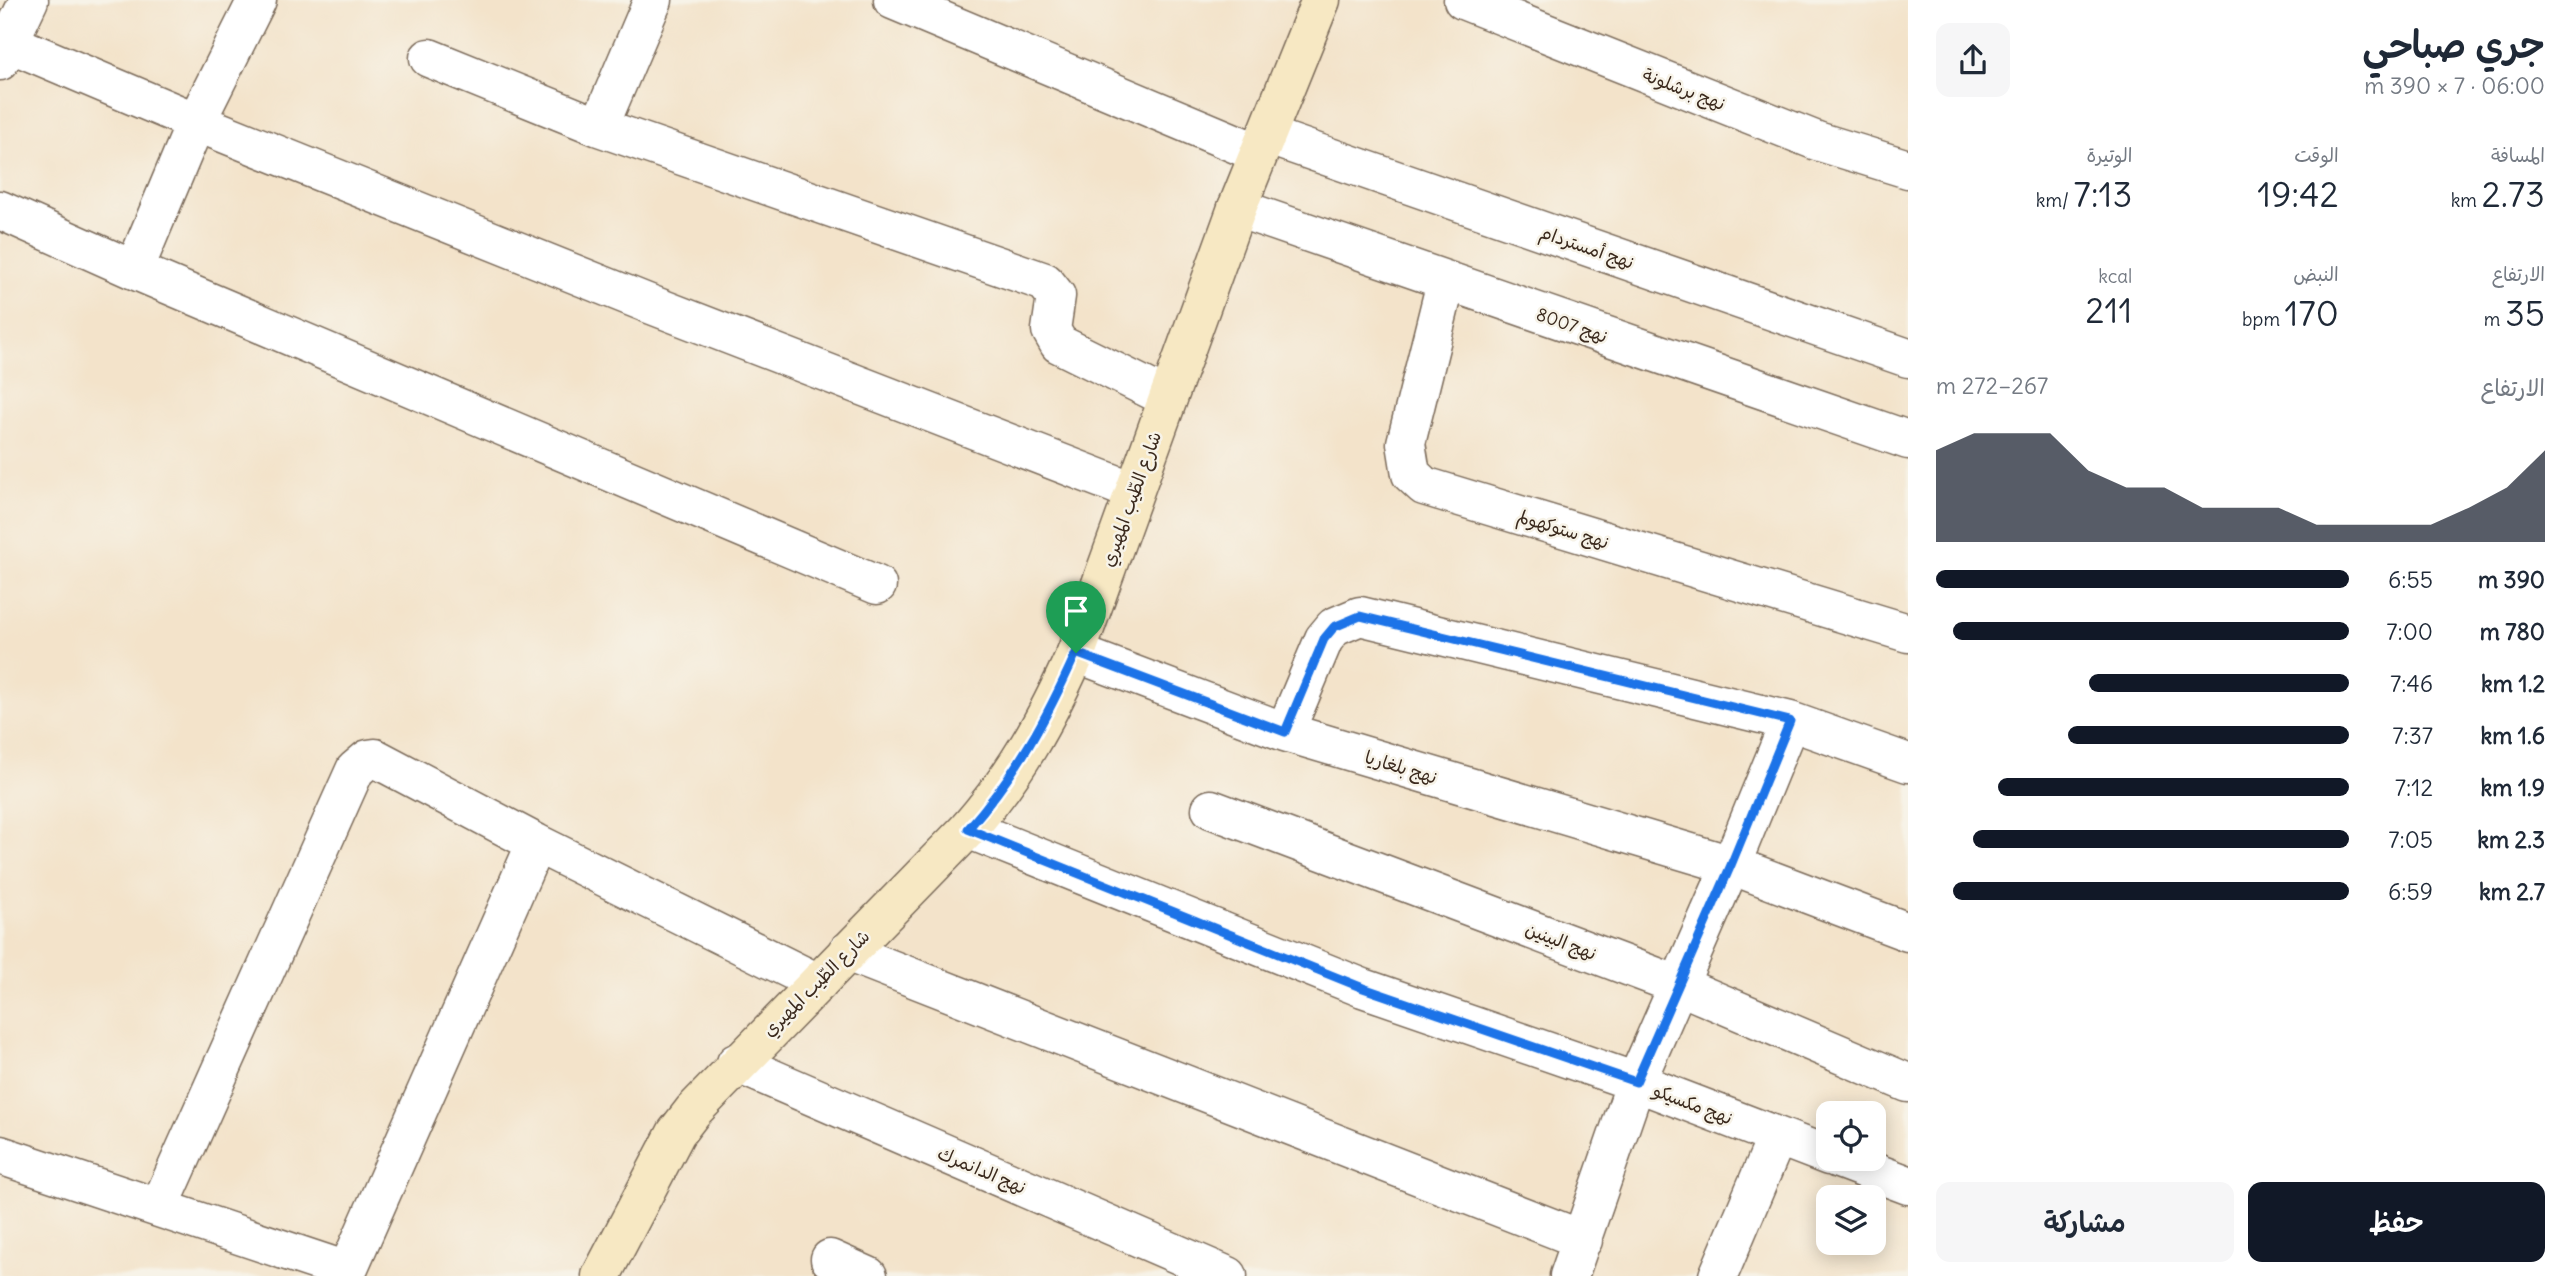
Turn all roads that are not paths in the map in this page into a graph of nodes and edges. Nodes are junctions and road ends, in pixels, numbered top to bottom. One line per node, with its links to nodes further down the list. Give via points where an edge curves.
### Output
1 (29, 0): 7 (street)
2 (257, 0): 9 (street)
3 (653, 0): 10 (street)
4 (892, 0): 11 (street, نهج أمستردام)
5 (1321, 0): 11 (street, شارع الطّيب المهيري)
6 (1463, 0): 12 (street, نهج برشلونة, via 1816,141)
7 (3, 47): 9 (street)
8 (429, 58): 10 (street)
9 (197, 122): 15 (street); 20 (street, via 646,303)
10 (599, 127): 18 (street, via 1045,282 1056,296 1051,330 1059,344)
11 (1262, 144): 13 (street, شارع الطّيب المهيري); 17 (street, نهج أمستردام)
12 (1908, 169)
13 (1237, 208): 16 (street, نهج 8007); 18 (street, شارع الطّيب المهيري)
14 (0, 210): 15 (street)
15 (134, 271): 21 (street)
16 (1446, 282): 19 (street, نهج 8007); 22 (street, نهج ستوكهولم, via 1406,443 1411,474 1424,486)
17 (1908, 358)
18 (1168, 398): 20 (street, شارع الطّيب المهيري)
19 (1908, 440)
20 (1133, 491): 23 (street, شارع الطّيب المهيري)
21 (877, 585)
22 (1908, 633)
23 (1076, 653): 25 (street, نهج بلغاريا); 28 (street, شارع الطّيب المهيري, via 1026,755)
24 (1790, 721): 25 (street, via 1360,616 1334,627 1324,639); 26 (street); 30 (street)
25 (1285, 732): 30 (street, نهج بلغاريا)
26 (1908, 763)
27 (1211, 809): 34 (street, نهج البينين)
28 (968, 829): 32 (street, شارع الطّيب المهيري); 36 (street, نهج مكسيكو, via 1363,988)
29 (536, 843): 33 (street); 43 (street, via 375,758 361,763); 46 (street)
30 (1731, 865): 31 (street, نهج بلغاريا); 34 (street)
31 (1908, 932)
32 (847, 952): 33 (street, شارع الطّيب المهيري); 44 (street)
33 (818, 983): 35 (street, شارع الطّيب المهيري)
34 (1678, 985): 36 (street); 37 (street, نهج البينين)
35 (736, 1063): 47 (street, شارع الطّيب المهيري, via 676,1133); 49 (street, نهج الدانمرك)
36 (1636, 1082): 38 (street, نهج مكسيكو); 44 (street)
37 (1908, 1083)
38 (1777, 1137): 39 (street, نهج مكسيكو); 51 (street)
39 (1816, 1151)
40 (0, 1155): 43 (street)
41 (1871, 1171): 42 (street)
42 (1908, 1185)
43 (159, 1208): 46 (street)
44 (1583, 1240): 50 (street)
45 (830, 1259): 48 (street)
46 (346, 1273)
47 (601, 1276)
48 (868, 1276)
49 (1228, 1276)
50 (1569, 1276)
51 (1718, 1276)

